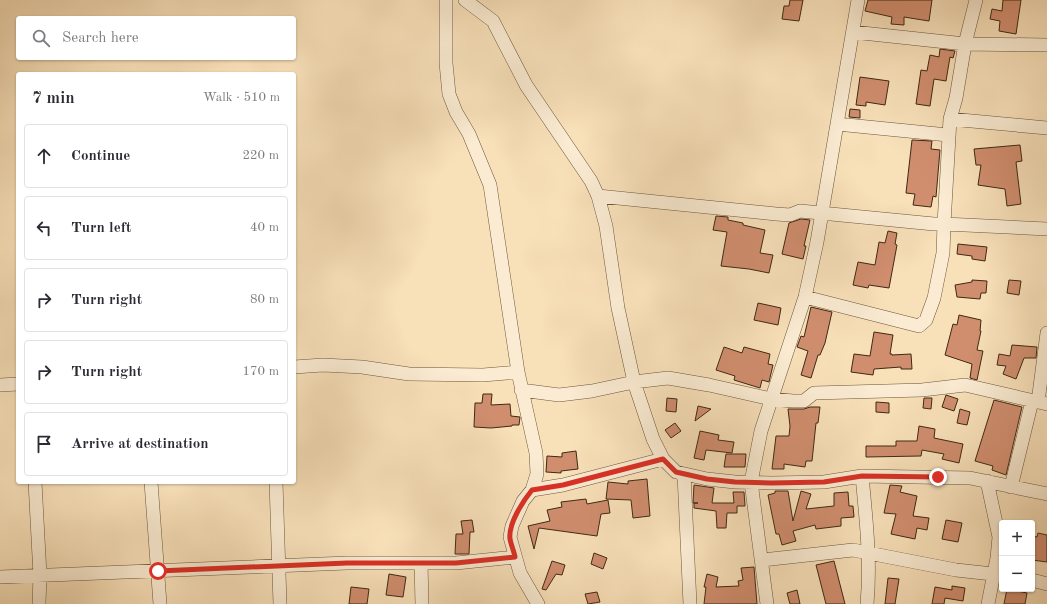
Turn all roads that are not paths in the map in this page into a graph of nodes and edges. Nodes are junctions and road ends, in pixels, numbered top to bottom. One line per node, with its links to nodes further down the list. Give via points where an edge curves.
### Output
1 (446, 0): 19 (street, via 446,63 449,94 490,185)
2 (465, 0): 12 (street, via 493,21 526,85 591,181)
3 (858, 0): 5 (street)
4 (976, 0): 6 (street)
5 (853, 32): 6 (street); 9 (street)
6 (965, 44): 7 (street); 8 (street)
7 (1047, 45)
8 (950, 119): 10 (street); 11 (street)
9 (837, 124): 11 (street); 13 (street)
10 (1047, 128)
11 (948, 135): 14 (street)
12 (598, 196): 13 (street, via 776,214 800,211); 20 (street, via 606,226 618,308)
13 (822, 213): 14 (street); 16 (street)
14 (944, 224): 15 (street); 16 (street, via 943,253 934,298 926,320 918,326)
15 (1047, 229)
16 (804, 297): 24 (street)
17 (1047, 333): 25 (street)
18 (296, 367): 19 (street, via 362,367 409,374 483,375)
19 (518, 372): 23 (street)
20 (634, 382): 23 (street, via 560,395); 24 (street, via 668,378); 26 (street, via 653,439)
21 (16, 384): 22 (street)
22 (0, 385)
23 (521, 390): 35 (street, via 536,453 537,474)
24 (771, 399): 25 (street, via 804,401 814,393 930,389 965,385); 30 (street, via 761,431)
25 (1039, 402): 34 (street)
26 (663, 459): 27 (street, via 676,472); 35 (street, via 563,485)
27 (684, 474): 30 (street, via 707,479); 53 (street)
28 (862, 476): 29 (street, via 970,478); 30 (street, via 824,482); 37 (street)
29 (987, 481): 34 (street); 43 (street, via 999,537)
30 (751, 482): 39 (street)
31 (35, 484): 44 (street)
32 (151, 484): 42 (street)
33 (276, 484): 41 (street)
34 (1011, 487): 36 (street)
35 (532, 490): 38 (street, via 512,526 510,537)
36 (1047, 494)
37 (868, 554): 39 (street, via 853,550); 43 (street, via 956,570); 55 (street)
38 (515, 557): 40 (street, via 456,563); 52 (street, via 520,573)
39 (762, 560): 54 (street)
40 (421, 563): 41 (street); 51 (street)
41 (279, 566): 42 (street); 50 (street)
42 (158, 571): 44 (street); 49 (street)
43 (998, 574): 56 (street)
44 (40, 575): 45 (street); 48 (street)
45 (0, 577)
46 (1035, 581): 47 (street)
47 (1047, 584)
48 (39, 604)
49 (160, 604)
50 (280, 604)
51 (422, 604)
52 (538, 604)
53 (690, 604)
54 (767, 604)
55 (867, 604)
56 (988, 604)

